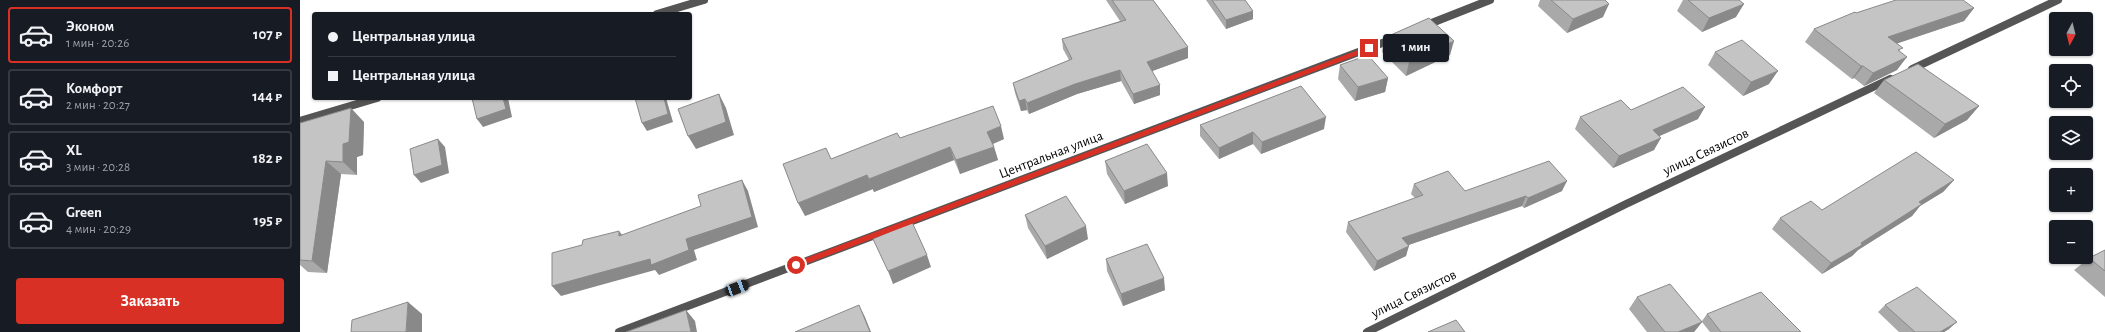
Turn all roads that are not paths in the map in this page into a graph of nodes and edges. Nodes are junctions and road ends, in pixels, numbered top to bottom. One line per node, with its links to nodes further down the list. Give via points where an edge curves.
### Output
1 (704, 0): 4 (street)
2 (1490, 0): 5 (street)
3 (2058, 0): 10 (street, улица Связистов, via 1626,204)
4 (664, 12)
5 (1419, 29)
6 (1398, 37): 9 (street, Центральная улица)
7 (370, 100): 8 (street)
8 (300, 121)
9 (619, 332)
10 (1367, 332)

